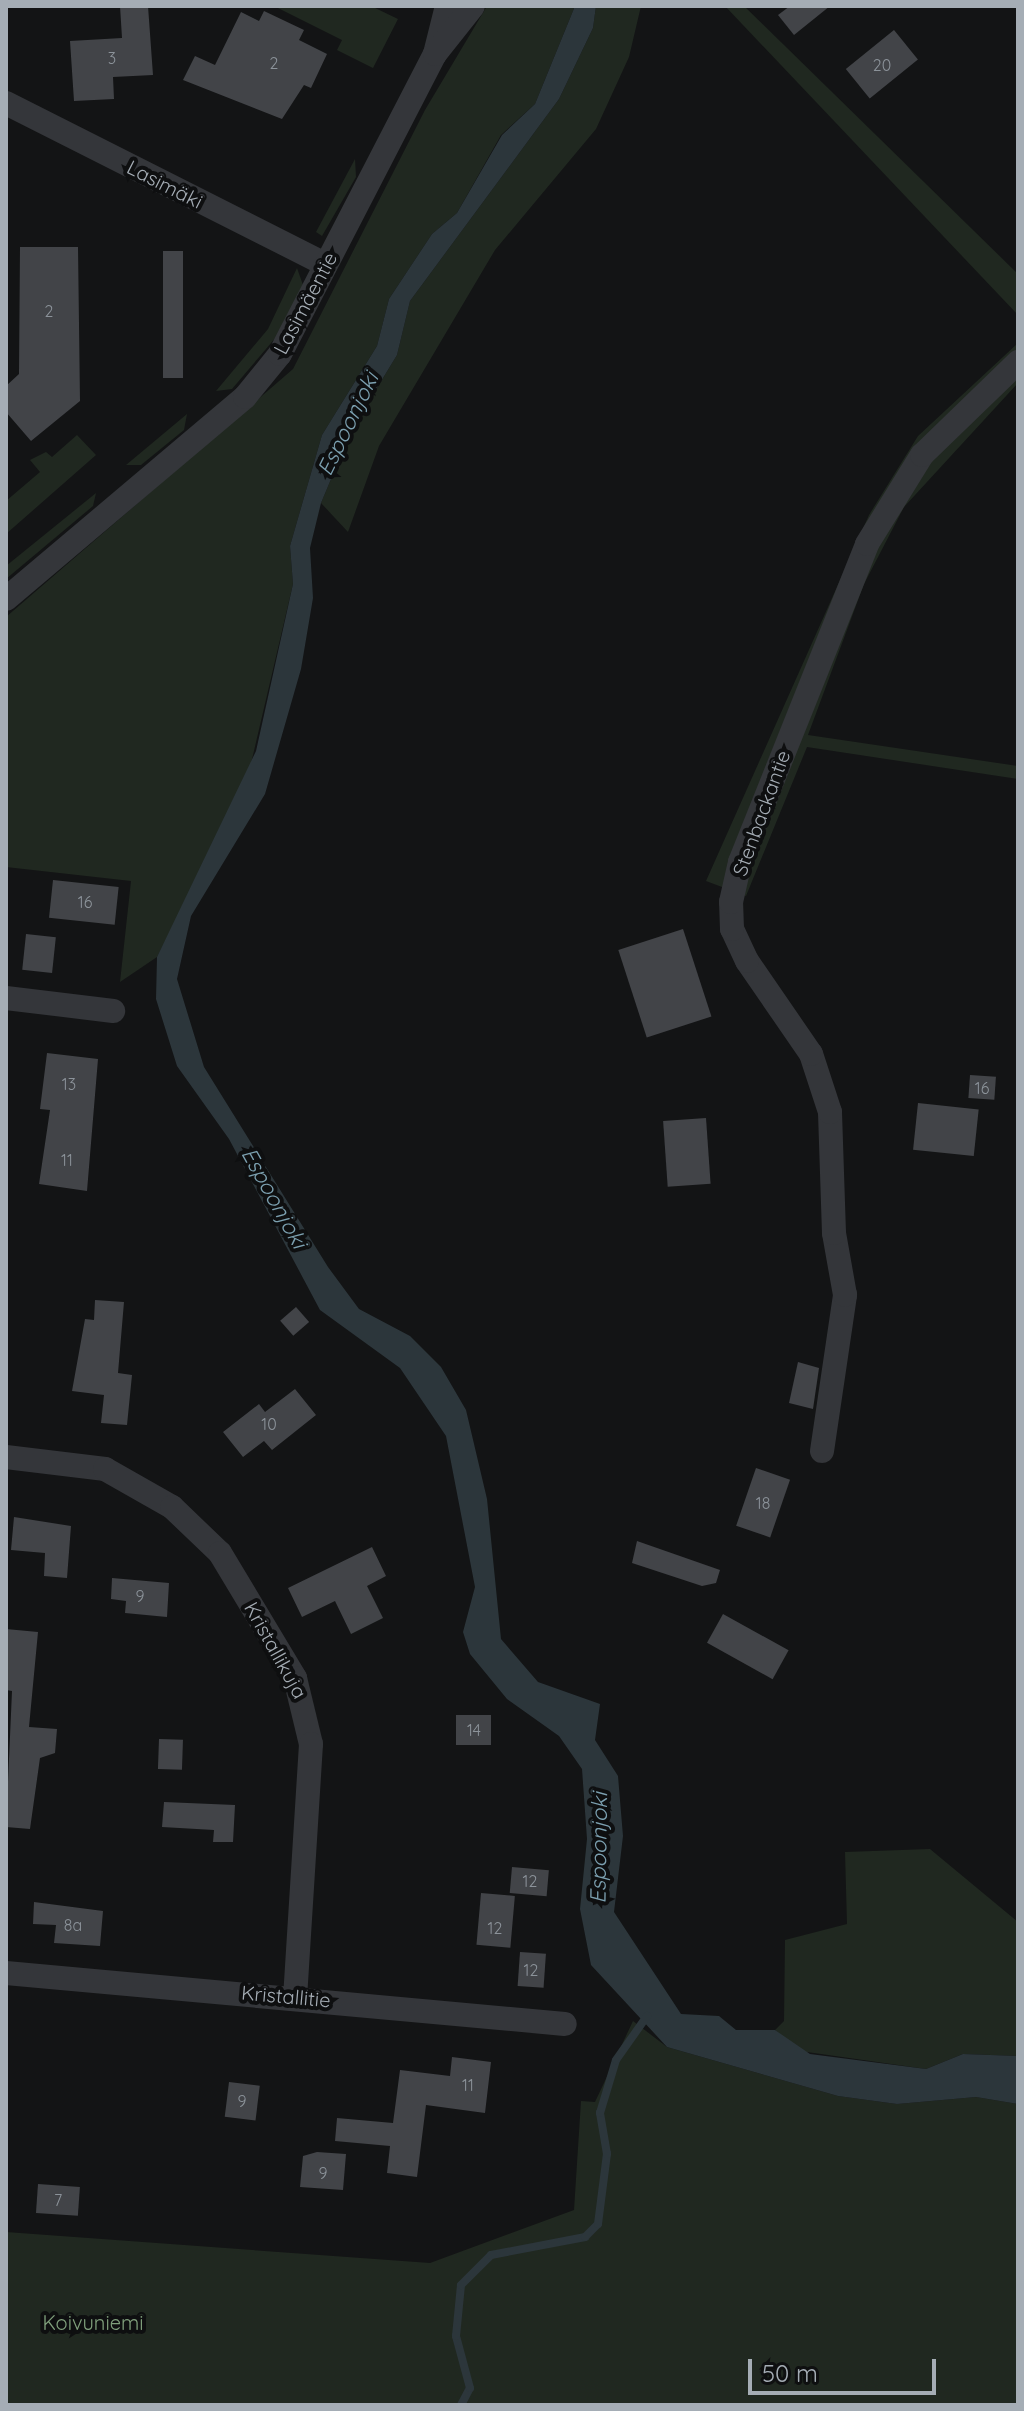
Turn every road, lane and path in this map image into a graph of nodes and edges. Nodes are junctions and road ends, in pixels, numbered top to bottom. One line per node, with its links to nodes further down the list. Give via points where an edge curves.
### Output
1 (447, 6): 3 (street, Lasimäentie)
2 (473, 6): 3 (street, Lasimäentie)
3 (435, 54): 5 (street, Lasimäentie)
4 (6, 103): 5 (street, Lasimäki)
5 (325, 264): 7 (street, Lasimäentie, via 280,354 245,397)
6 (1018, 362): 10 (street, Stenbackantie, via 922,455 867,544 740,862 731,902 742,950 811,1054 830,1112 834,1233 845,1295)
7 (6, 599)
8 (6, 998): 9 (street)
9 (113, 1011)
10 (822, 1451)
11 (6, 1457): 13 (street, Kristallikuja, via 105,1469 172,1507 220,1553 295,1678 311,1744)
12 (6, 1973): 13 (street, Kristallitie)
13 (295, 1997): 14 (street, Kristallitie)
14 (565, 2024)

